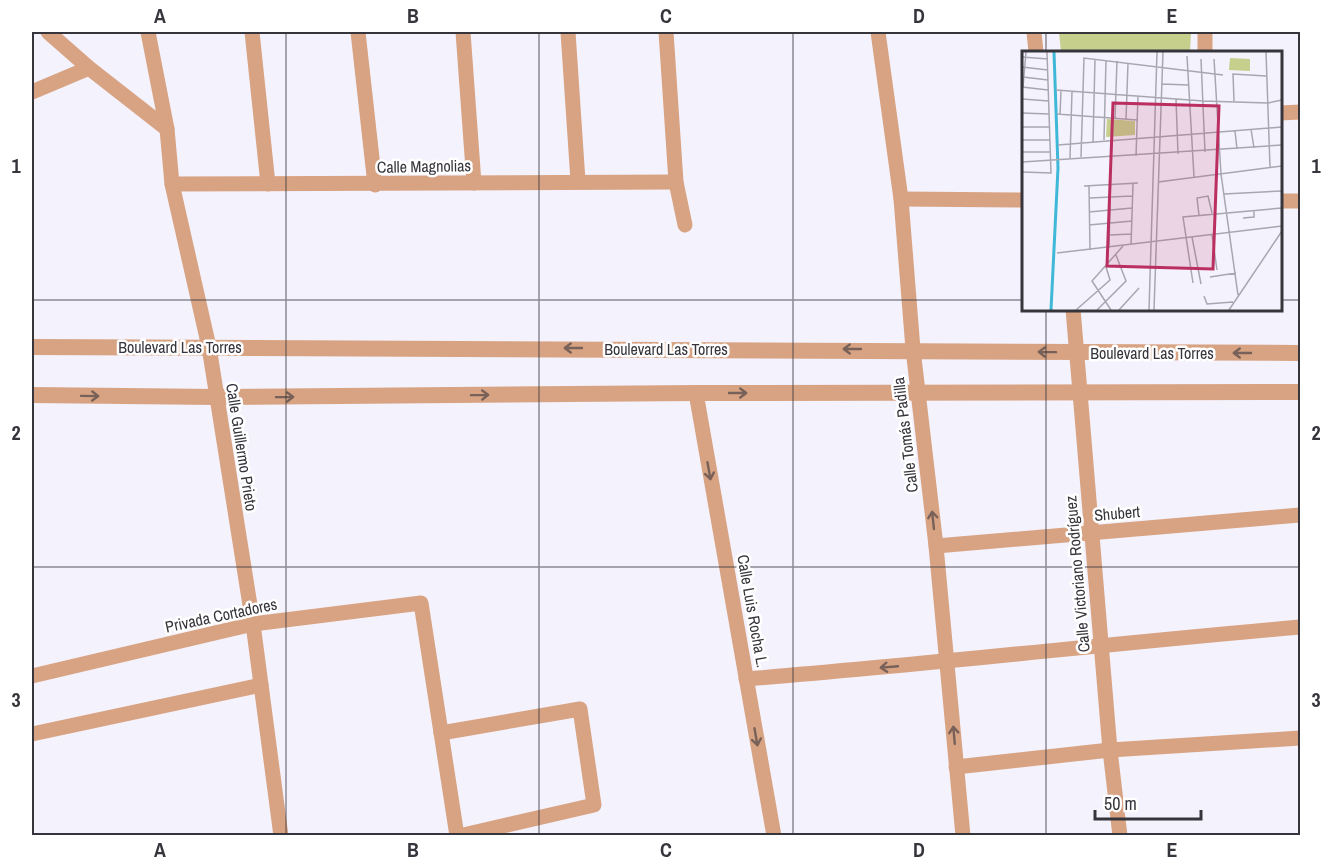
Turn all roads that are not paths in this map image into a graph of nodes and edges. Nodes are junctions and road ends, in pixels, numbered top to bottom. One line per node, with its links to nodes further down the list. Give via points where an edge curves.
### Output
1 (48, 32): 13 (street)
2 (148, 32): 17 (street, Calle Guillermo Prieto)
3 (252, 32): 22 (street)
4 (358, 32): 23 (street)
5 (463, 32): 20 (street)
6 (568, 32): 18 (street)
7 (666, 32): 19 (street)
8 (878, 32): 24 (street, Calle Tomás Padilla)
9 (1034, 32): 11 (street)
10 (1205, 32): 12 (street)
11 (1036, 51)
12 (1205, 51)
13 (89, 68): 14 (street); 17 (street)
14 (32, 92)
15 (1300, 112): 16 (street)
16 (1281, 113)
17 (166, 129): 21 (street, Calle Guillermo Prieto)
18 (578, 181): 19 (street, Calle Magnolias); 20 (street, Calle Magnolias)
19 (676, 182): 28 (street)
20 (474, 183): 23 (street, Calle Magnolias)
21 (172, 184): 22 (street, Calle Magnolias); 31 (street, Calle Guillermo Prieto)
22 (268, 184): 23 (street, Calle Magnolias)
23 (375, 185)
24 (901, 199): 25 (street); 32 (street, Calle Tomás Padilla)
25 (1022, 200)
26 (1281, 201): 27 (street)
27 (1300, 201)
28 (685, 225)
29 (1073, 310): 33 (street, Calle Victoriano Rodríguez)
30 (32, 347): 31 (street, Boulevard Las Torres)
31 (209, 347): 32 (street, Boulevard Las Torres, one-way to 31); 40 (street, Calle Guillermo Prieto)
32 (913, 350): 33 (street, Boulevard Las Torres, one-way to 32); 37 (street, Calle Tomás Padilla)
33 (1078, 353): 34 (street, Boulevard Las Torres, one-way to 33); 38 (street, Calle Victoriano Rodríguez)
34 (1300, 353)
35 (1300, 392): 38 (street)
36 (696, 393): 37 (street, one-way to 37); 40 (street, one-way to 36); 49 (street, Calle Luis Rocha L., one-way to 49)
37 (920, 393): 38 (street); 43 (street, Calle Tomás Padilla, one-way to 37)
38 (1080, 393): 42 (street, Calle Victoriano Rodríguez)
39 (32, 395): 40 (street, one-way to 40)
40 (216, 397): 44 (street, Calle Guillermo Prieto)
41 (1300, 515): 42 (street, Shubert)
42 (1091, 533): 43 (street, Shubert); 46 (street, Calle Victoriano Rodríguez)
43 (936, 546): 47 (street, Calle Tomás Padilla)
44 (253, 624): 48 (street, Privada Cortadores); 50 (street, Calle Guillermo Prieto); 51 (street, Privada Cortadores, via 421,603)
45 (1300, 627): 46 (street)
46 (1101, 644): 47 (street); 54 (street, Calle Victoriano Rodríguez)
47 (948, 662): 49 (street, one-way to 49); 55 (street, Calle Tomás Padilla, one-way to 47)
48 (32, 676)
49 (746, 679): 58 (street, Calle Luis Rocha L., one-way to 58)
50 (261, 685): 52 (street); 56 (street, Calle Guillermo Prieto)
51 (441, 733): 57 (street); 57 (street, via 580,709 594,805)
52 (32, 734)
53 (1300, 738): 54 (street)
54 (1110, 750): 55 (street); 60 (street, Calle Victoriano Rodríguez)
55 (956, 767): 59 (street, Calle Tomás Padilla)
56 (281, 836)
57 (458, 836)
58 (774, 836)
59 (963, 836)
60 (1120, 836)

